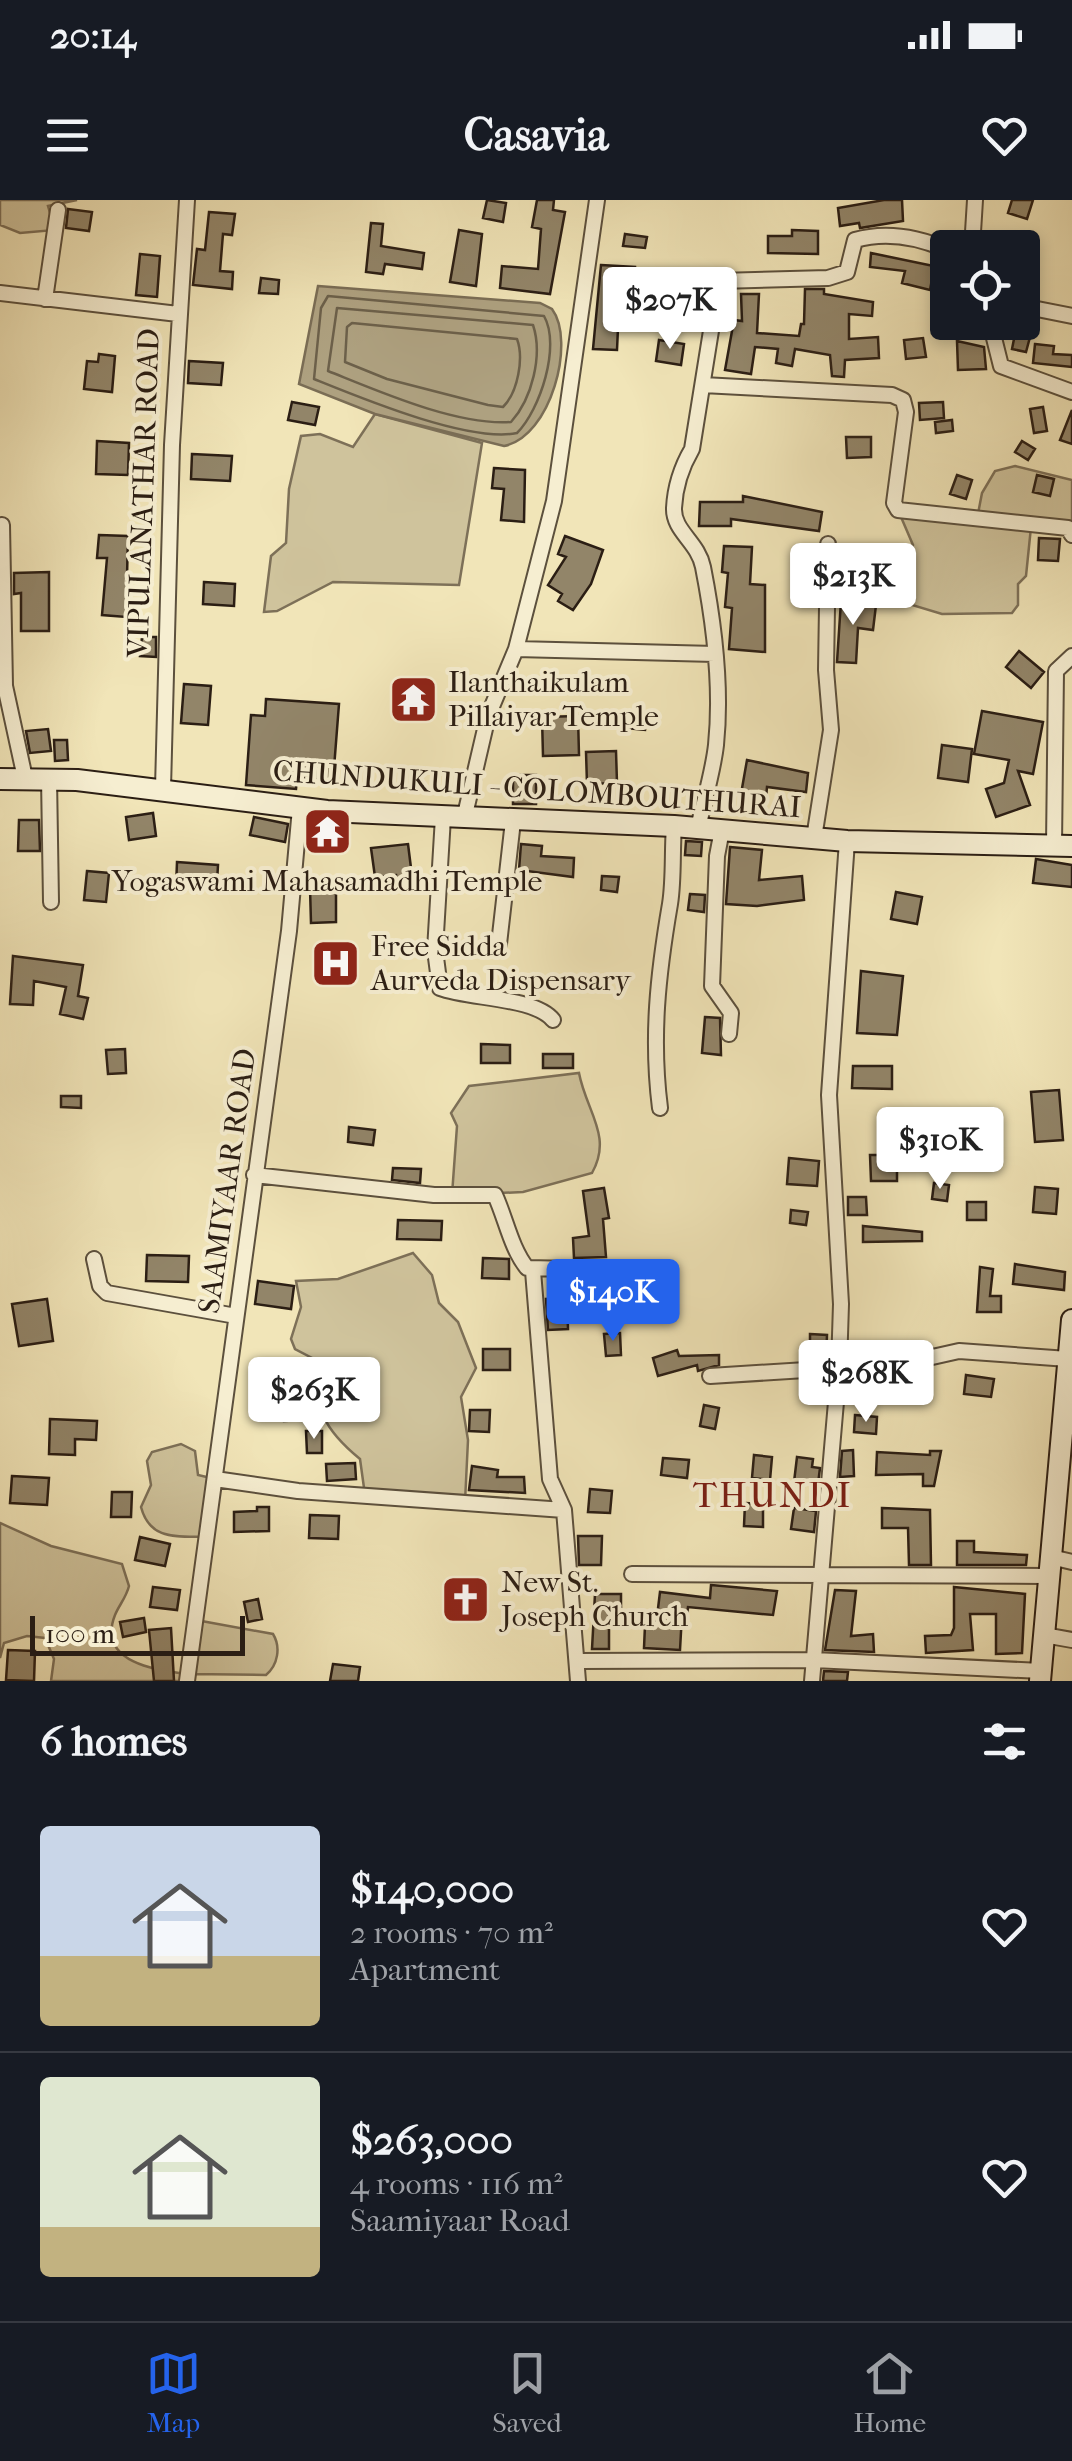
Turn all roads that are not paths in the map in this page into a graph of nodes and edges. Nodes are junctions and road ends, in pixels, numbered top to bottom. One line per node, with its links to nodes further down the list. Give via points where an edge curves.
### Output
1 (186, 200): 10 (street, VIPULANATHAR ROAD)
2 (597, 200): 18 (street, via 557,482)
3 (975, 200): 5 (street)
4 (58, 210): 8 (street)
5 (973, 230)
6 (930, 244): 13 (street, via 870,236 855,240 847,272 828,278 718,281)
7 (0, 293): 8 (street)
8 (45, 299): 10 (street)
9 (1040, 310): 11 (street)
10 (178, 314): 24 (street, VIPULANATHAR ROAD)
11 (1072, 316)
12 (995, 340): 14 (street, via 1002,366)
13 (703, 384): 16 (street, via 892,395 903,400 906,412 898,510 1068,528); 19 (street, via 673,510 702,560)
14 (1072, 392)
15 (2, 525): 21 (street, via 5,686)
16 (1072, 536)
17 (828, 544): 31 (street, via 831,730)
18 (516, 649): 19 (street); 26 (street)
19 (715, 654): 29 (street, via 716,744)
20 (1072, 656): 33 (street, via 1056,671)
21 (24, 778): 22 (main road, CHUNDUKULI - COLOMBOUTHURAI); 23 (main road, CHUNDUKULI - COLOMBOUTHURAI)
22 (49, 778): 24 (main road, CHUNDUKULI - COLOMBOUTHURAI); 34 (street)
23 (0, 779)
24 (163, 788): 25 (main road, CHUNDUKULI - COLOMBOUTHURAI)
25 (300, 808): 26 (main road, CHUNDUKULI - COLOMBOUTHURAI); 39 (street, SAAMIYAAR ROAD)
26 (454, 818): 27 (main road, CHUNDUKULI - COLOMBOUTHURAI); 36 (street, via 436,926 440,988 546,1010)
27 (513, 820): 28 (main road, CHUNDUKULI - COLOMBOUTHURAI); 35 (street)
28 (674, 826): 29 (main road, CHUNDUKULI - COLOMBOUTHURAI); 38 (street, via 653,1032)
29 (698, 828): 30 (main road, CHUNDUKULI - COLOMBOUTHURAI)
30 (722, 830): 31 (main road, CHUNDUKULI - COLOMBOUTHURAI); 37 (street, via 712,986 731,1014)
31 (814, 838): 32 (main road, CHUNDUKULI - COLOMBOUTHURAI)
32 (847, 841): 33 (main road, CHUNDUKULI - COLOMBOUTHURAI); 46 (street, via 830,1095)
33 (1063, 846)
34 (51, 902)
35 (499, 944)
36 (553, 1020)
37 (729, 1034)
38 (660, 1108)
39 (254, 1175): 42 (street, via 434,1195 495,1194 516,1254); 43 (street, SAAMIYAAR ROAD)
40 (94, 1259): 43 (street, via 107,1293)
41 (622, 1270): 42 (street)
42 (533, 1272): 51 (street, via 550,1479)
43 (236, 1316): 50 (street, SAAMIYAAR ROAD)
44 (1072, 1320): 45 (main road)
45 (1068, 1358): 46 (street, via 959,1351 901,1364); 48 (main road)
46 (839, 1367): 47 (street); 54 (street)
47 (710, 1376)
48 (1068, 1405): 49 (main road)
49 (1066, 1476): 52 (main road)
50 (215, 1479): 51 (street); 60 (street, SAAMIYAAR ROAD)
51 (564, 1510): 58 (street)
52 (1056, 1565): 54 (street); 55 (main road)
53 (632, 1574): 54 (street)
54 (822, 1576): 57 (street)
55 (1044, 1636): 56 (street); 59 (main road)
56 (1072, 1640)
57 (814, 1660): 58 (street); 59 (street); 62 (street)
58 (578, 1661): 61 (street)
59 (1041, 1676)
60 (187, 1681)
61 (578, 1681)
62 (812, 1681)

